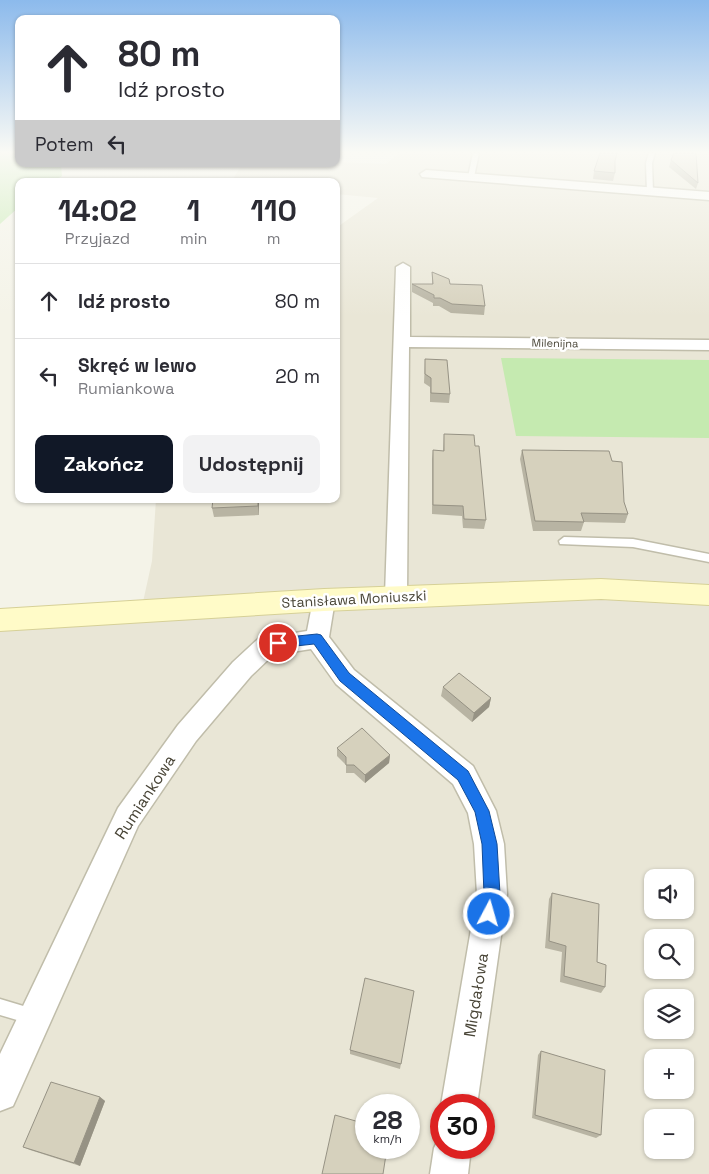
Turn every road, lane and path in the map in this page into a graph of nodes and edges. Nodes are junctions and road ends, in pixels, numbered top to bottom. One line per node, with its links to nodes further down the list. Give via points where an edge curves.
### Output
1 (404, 267): 2 (street)
2 (400, 342): 3 (street, Milenijna); 7 (street)
3 (709, 344)
4 (564, 540): 5 (lane, via 633,543)
5 (709, 558)
6 (709, 595): 7 (main road, Stanisława Moniuszki, via 601,589)
7 (396, 596): 8 (main road, Stanisława Moniuszki)
8 (324, 600): 9 (main road, Stanisława Moniuszki); 10 (street)
9 (0, 620)
10 (317, 639): 12 (street, Rumiankowa, via 266,646 187,733 128,818); 14 (street, Migdałowa, via 345,677 463,775 482,811 490,844 492,894)
11 (0, 1007): 12 (lane)
12 (35, 1017): 13 (street, Rumiankowa)
13 (0, 1093)
14 (461, 1094)
15 (451, 1159): 16 (street)
16 (449, 1174)

